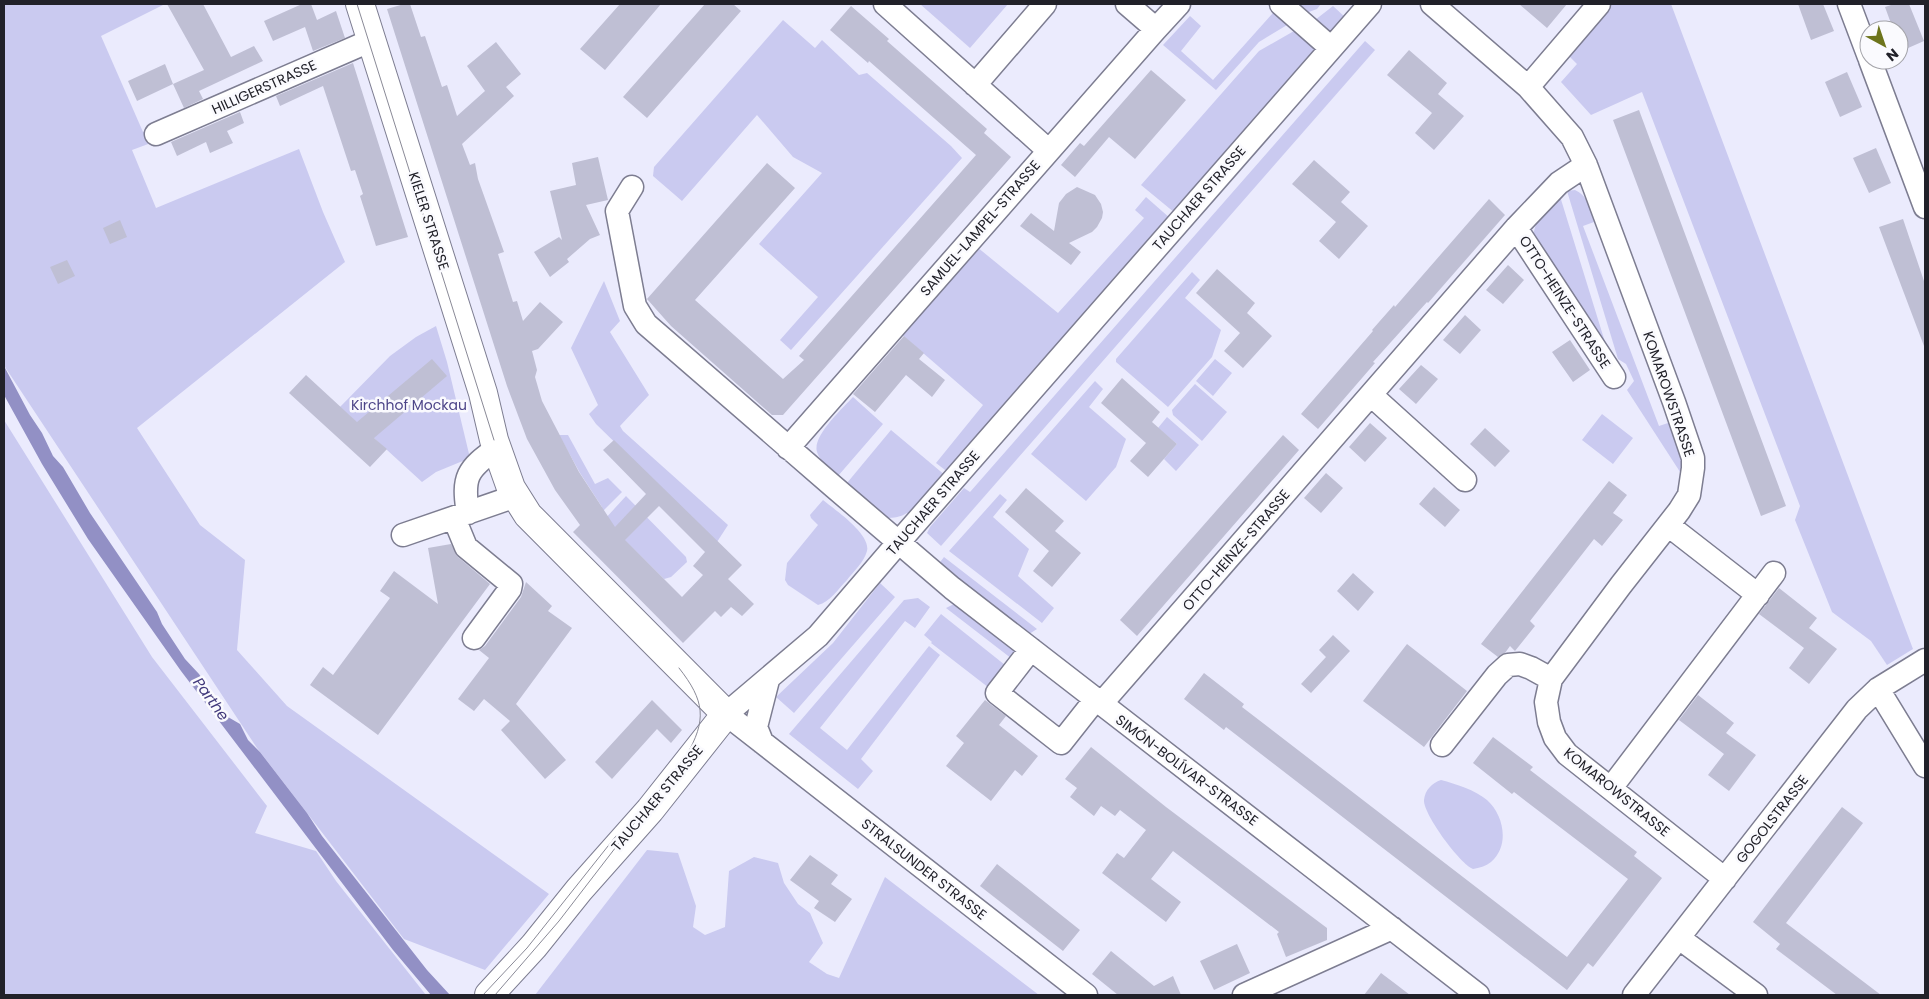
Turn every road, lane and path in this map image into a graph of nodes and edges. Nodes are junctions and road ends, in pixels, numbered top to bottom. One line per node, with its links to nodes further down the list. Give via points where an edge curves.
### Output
1 (360, 4): 13 (main road, KIELER STRASSE)
2 (885, 4): 16 (street, SAMUEL-LAMPEL-STRASSE)
3 (1045, 4): 16 (street)
4 (1127, 4): 11 (street)
5 (1179, 4): 11 (street)
6 (1281, 4): 14 (street)
7 (1370, 4): 14 (street, TAUCHAER STRASSE)
8 (1432, 4): 17 (street, KOMAROWSTRASSE)
9 (1599, 4): 17 (street)
10 (1849, 4): 12 (street)
11 (1156, 29): 19 (street)
12 (1859, 30)
13 (372, 40): 18 (street, HILLIGERSTRASSE); 26 (main road, KIELER STRASSE)
14 (1331, 48): 33 (street, TAUCHAER STRASSE)
15 (1874, 70): 22 (street)
16 (974, 85): 19 (street, SAMUEL-LAMPEL-STRASSE)
17 (1528, 87): 20 (street, KOMAROWSTRASSE, via 1572,137)
18 (156, 134)
19 (1048, 150): 27 (street, SAMUEL-LAMPEL-STRASSE)
20 (1586, 165): 23 (street, OTTO-HEINZE-STRASSE, via 1559,183); 31 (street, KOMAROWSTRASSE, via 1693,458 1689,495)
21 (632, 187): 27 (street, via 617,211 635,306 646,324)
22 (1925, 207)
23 (1516, 228): 24 (street, OTTO-HEINZE-STRASSE); 25 (street, OTTO-HEINZE-STRASSE)
24 (1614, 377)
25 (1371, 395): 28 (street); 42 (street, OTTO-HEINZE-STRASSE)
26 (496, 444): 29 (main road, KIELER STRASSE); 30 (street, via 467,476)
27 (788, 448): 33 (street)
28 (1465, 480)
29 (516, 496): 30 (street); 43 (main road, KIELER STRASSE, via 528,515)
30 (461, 516): 32 (street); 36 (street, via 466,547 511,584)
31 (1668, 525): 35 (street); 39 (street, KOMAROWSTRASSE)
32 (404, 535)
33 (898, 543): 37 (street, SIMÓN-BOLÍVAR-STRASSE); 40 (street, TAUCHAER STRASSE, via 818,636)
34 (1774, 573): 35 (street)
35 (1758, 595): 47 (street)
36 (474, 638)
37 (1031, 649): 42 (street, SIMÓN-BOLÍVAR-STRASSE); 42 (street, OTTO-HEINZE-STRASSE, via 997,693 1061,743)
38 (1925, 660): 41 (street, GOGOLSTRASSE)
39 (1551, 679): 45 (street, via 1520,664 1508,665); 47 (street, KOMAROWSTRASSE, via 1546,702 1554,738 1568,754)
40 (768, 680): 43 (street, TAUCHAER STRASSE); 44 (street, via 756,727)
41 (1878, 689): 46 (street); 48 (street, GOGOLSTRASSE, via 1857,709)
42 (1098, 702): 49 (street, SIMÓN-BOLÍVAR-STRASSE)
43 (726, 714): 44 (street, STRALSUNDER STRASSE); 51 (main road, TAUCHAER STRASSE, via 650,810)
44 (762, 742): 52 (street, STRALSUNDER STRASSE)
45 (1442, 745)
46 (1925, 766)
47 (1611, 788): 48 (street, KOMAROWSTRASSE)
48 (1725, 879): 50 (street, GOGOLSTRASSE)
49 (1392, 928): 53 (street); 54 (street, SIMÓN-BOLÍVAR-STRASSE)
50 (1679, 938): 55 (street, GOGOLSTRASSE); 56 (street)
51 (490, 994)
52 (1086, 995)
53 (1244, 995)
54 (1478, 995)
55 (1634, 995)
56 (1756, 995)

